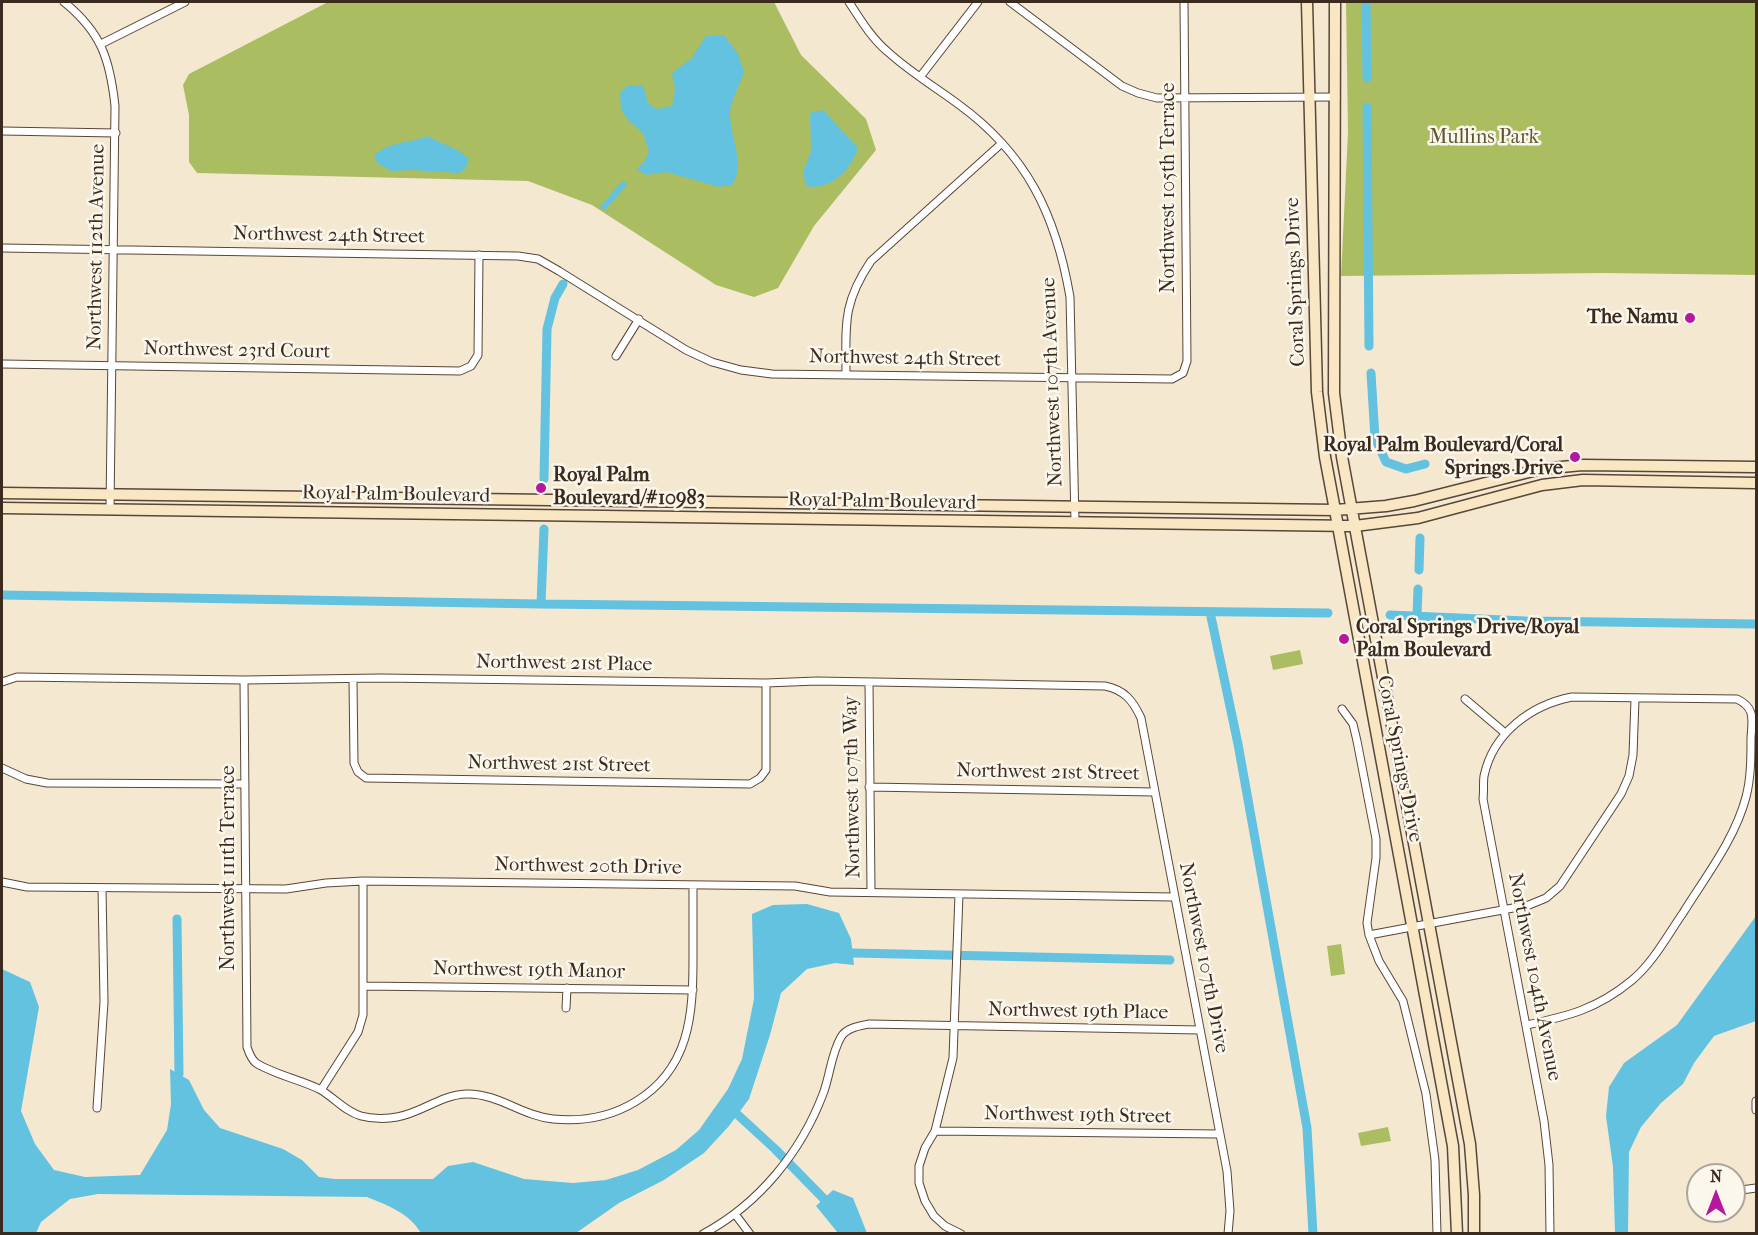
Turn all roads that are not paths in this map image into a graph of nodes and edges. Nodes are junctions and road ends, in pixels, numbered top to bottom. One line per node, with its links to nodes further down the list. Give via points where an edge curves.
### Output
1 (64, 2): 9 (street, Northwest 112th Avenue, via 79,14)
2 (185, 2): 9 (street)
3 (849, 2): 10 (street, Northwest 107th Avenue, via 886,51)
4 (978, 2): 10 (street)
5 (1010, 2): 13 (street, via 1122,86 1157,98)
6 (1184, 2): 13 (street, Northwest 105th Terrace)
7 (1307, 2): 11 (main road, Coral Springs Drive)
8 (1335, 2): 12 (main road, Coral Springs Drive)
9 (101, 44): 15 (street, Northwest 112th Avenue, via 113,86)
10 (920, 77): 16 (street, Northwest 107th Avenue, via 982,123)
11 (1308, 97): 12 (street); 13 (street); 35 (main road, Coral Springs Drive, via 1317,392)
12 (1336, 97): 33 (main road, Coral Springs Drive, via 1334,393)
13 (1185, 98): 24 (street, Northwest 105th Terrace, via 1187,361)
14 (2, 131): 15 (street)
15 (116, 133): 18 (street, Northwest 112th Avenue)
16 (1002, 143): 25 (street, via 866,268 850,299 846,319); 26 (street, Northwest 107th Avenue, via 1039,196 1064,261 1070,297)
17 (2, 248): 18 (street, Northwest 24th Street)
18 (114, 248): 19 (street, Northwest 24th Street); 23 (street, Northwest 112th Avenue)
19 (479, 255): 20 (street, Northwest 24th Street, via 538,259); 23 (street, Northwest 23rd Court, via 478,355 471,366 460,371)
20 (639, 319): 21 (street); 25 (street, Northwest 24th Street, via 686,350 741,370)
21 (616, 356)
22 (2, 364): 23 (street, Northwest 23rd Court)
23 (112, 365): 30 (street, Northwest 112th Avenue)
24 (1183, 373): 26 (street, Northwest 24th Street, via 1172,379)
25 (846, 374): 26 (street, Northwest 24th Street)
26 (1071, 378): 31 (street, Northwest 107th Avenue)
27 (1756, 467): 33 (main road, Royal Palm Boulevard, via 1562,467 1500,478 1414,501)
28 (1756, 483): 38 (main road, Royal Palm Boulevard, via 1583,480 1542,485 1418,518)
29 (2, 493): 30 (main road, Royal Palm Boulevard)
30 (110, 494): 31 (main road, Royal Palm Boulevard); 34 (street, Northwest 112th Avenue)
31 (1074, 507): 35 (main road, Royal Palm Boulevard); 36 (street, Northwest 107th Avenue)
32 (2, 508): 34 (main road, Royal Palm Boulevard)
33 (1352, 509): 35 (main road, Royal Palm Boulevard); 38 (main road, Coral Springs Drive)
34 (110, 510): 36 (main road, Royal Palm Boulevard)
35 (1335, 510): 37 (main road, Coral Springs Drive)
36 (1075, 522): 37 (main road, Royal Palm Boulevard)
37 (1338, 526): 38 (main road, Royal Palm Boulevard); 64 (main road, Coral Springs Drive)
38 (1355, 526): 63 (main road, Coral Springs Drive)
39 (244, 680): 40 (street, Northwest 21st Place); 41 (street, Northwest 21st Place, via 17,677); 51 (street, Northwest 111th Terrace)
40 (353, 680): 43 (street, Northwest 21st Place); 43 (street, Northwest 21st Street, via 354,763 366,778 750,784 766,770)
41 (2, 682)
42 (869, 682): 43 (street, Northwest 21st Place); 44 (street, Northwest 21st Place, via 1105,686); 52 (street, Northwest 107th Way)
43 (766, 683)
44 (1125, 694): 53 (street, Northwest 107th Drive, via 1141,718)
45 (1465, 699): 48 (street)
46 (1635, 699): 48 (street, Northwest 104th Avenue, via 1558,700 1526,714); 49 (street, Northwest 104th Avenue, via 1737,699 1747,704 1752,714); 62 (street, via 1634,755 1621,794 1560,886 1529,905)
47 (1342, 710): 65 (street, via 1353,724 1358,741 1376,839)
48 (1505, 733): 62 (street, Northwest 104th Avenue, via 1484,776 1483,799)
49 (1753, 765): 70 (street, Northwest 104th Avenue, via 1737,823 1656,954 1632,980 1603,1001 1571,1015)
50 (2, 768): 51 (street, via 26,779 48,783)
51 (245, 784): 58 (street, Northwest 111th Terrace)
52 (869, 787): 53 (street, Northwest 21st Street); 59 (street, Northwest 107th Way)
53 (1154, 792): 61 (street, Northwest 107th Drive)
54 (363, 881): 56 (street, Northwest 20th Drive); 58 (street, Northwest 20th Drive, via 286,889); 66 (street)
55 (2, 882): 57 (street, Northwest 20th Drive, via 27,887)
56 (693, 885): 59 (street, Northwest 20th Drive, via 795,886 830,892); 68 (street)
57 (102, 888): 58 (street, Northwest 20th Drive); 75 (street, via 104,1002)
58 (246, 888): 73 (street, Northwest 111th Terrace, via 250,1056 255,1062)
59 (871, 892): 60 (street, Northwest 20th Drive)
60 (959, 894): 61 (street, Northwest 20th Drive); 71 (street)
61 (1174, 897): 72 (street, Northwest 107th Drive)
62 (1504, 909): 63 (street); 70 (street, Northwest 104th Avenue)
63 (1430, 924): 64 (street); 86 (main road, Coral Springs Drive, via 1470,1144)
64 (1412, 927): 65 (street); 85 (main road, Coral Springs Drive, via 1453,1146)
65 (1369, 934): 84 (street, via 1379,961 1402,1000 1416,1050 1435,1160)
66 (364, 986): 67 (street, Northwest 19th Manor); 73 (street, via 358,1032)
67 (567, 988): 68 (street, Northwest 19th Manor); 69 (street)
68 (693, 990): 73 (street, via 686,1039 676,1062 646,1096 597,1118 539,1116 496,1098 466,1094 450,1096 400,1117 361,1116 339,1106)
69 (566, 1008)
70 (1527, 1025): 87 (street, Northwest 104th Avenue, via 1549,1165)
71 (956, 1026): 72 (street, Northwest 19th Place); 77 (street, via 953,1058); 79 (street, Northwest 19th Place, via 869,1024 842,1034 815,1116 794,1152)
72 (1200, 1030): 78 (street, Northwest 107th Drive)
73 (321, 1090)
74 (1756, 1101): 76 (street)
75 (98, 1108)
76 (1756, 1110)
77 (935, 1131): 78 (street, Northwest 19th Street); 82 (street, via 919,1167 919,1184 934,1216)
78 (1220, 1134): 83 (street, Northwest 107th Drive, via 1227,1171)
79 (735, 1214): 80 (street); 81 (street)
80 (703, 1233)
81 (750, 1233)
82 (961, 1233)
83 (1228, 1233)
84 (1437, 1233)
85 (1457, 1233)
86 (1474, 1233)
87 (1550, 1233)

